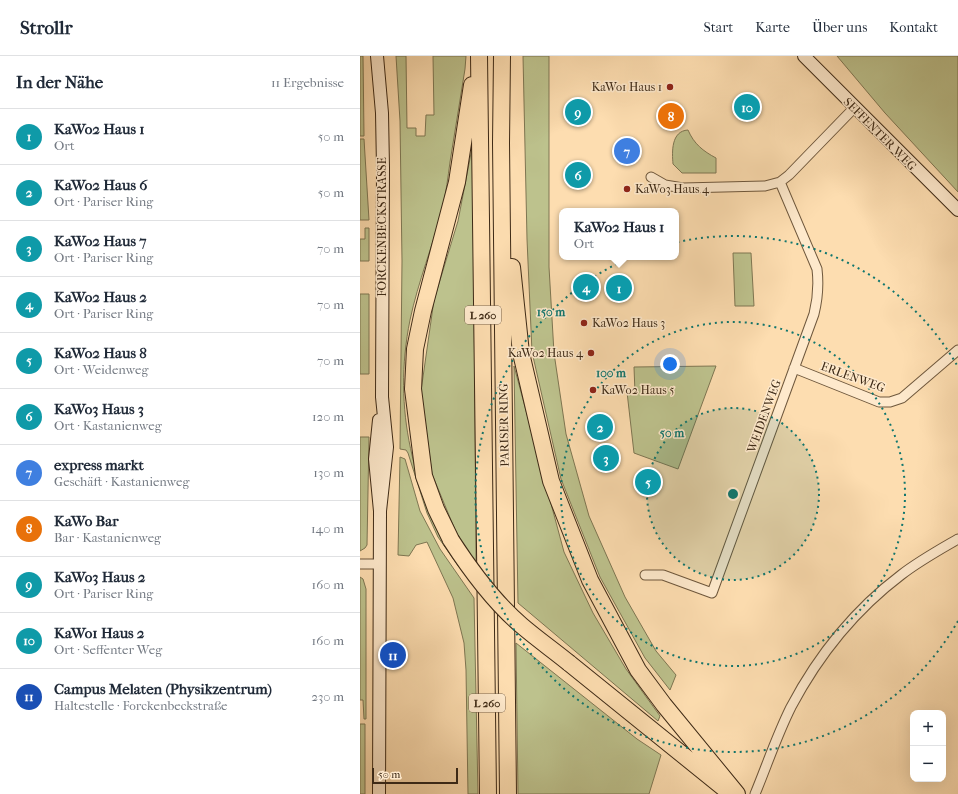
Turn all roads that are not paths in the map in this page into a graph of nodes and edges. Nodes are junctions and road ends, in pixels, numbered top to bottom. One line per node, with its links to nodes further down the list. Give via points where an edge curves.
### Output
1 (377, 56): 15 (street, FORCKENBECKSTRASSE, via 382,113 382,397 387,452 380,511)
2 (475, 56): 20 (highway, bridge, via 457,182 415,349 413,389 424,476 451,540 464,561 499,604 521,625)
3 (479, 56): 18 (highway, PARISER RING / L 260)
4 (502, 56): 7 (highway, PARISER RING / L 260)
5 (804, 56): 6 (street, SEFFENTER WEG)
6 (854, 108): 9 (street); 10 (street, SEFFENTER WEG)
7 (501, 143): 19 (highway, PARISER RING / L 260); 21 (highway, via 521,353 551,481 590,580 638,670)
8 (651, 177): 9 (street, via 665,185 683,188 765,186)
9 (780, 182): 12 (street, WEIDENWEG, via 811,253 819,284 814,314)
10 (958, 210)
11 (958, 350): 12 (street, ERLENWEG, via 902,398 890,402 879,402)
12 (794, 368): 16 (street, WEIDENWEG, via 712,593 663,575)
13 (958, 539): 22 (street, via 901,575 868,604 838,636 791,707)
14 (360, 564): 15 (street)
15 (379, 564): 17 (street, FORCKENBECKSTRASSE)
16 (645, 575)
17 (380, 794)
18 (488, 794)
19 (508, 794)
20 (731, 794)
21 (737, 794)
22 (755, 794)

